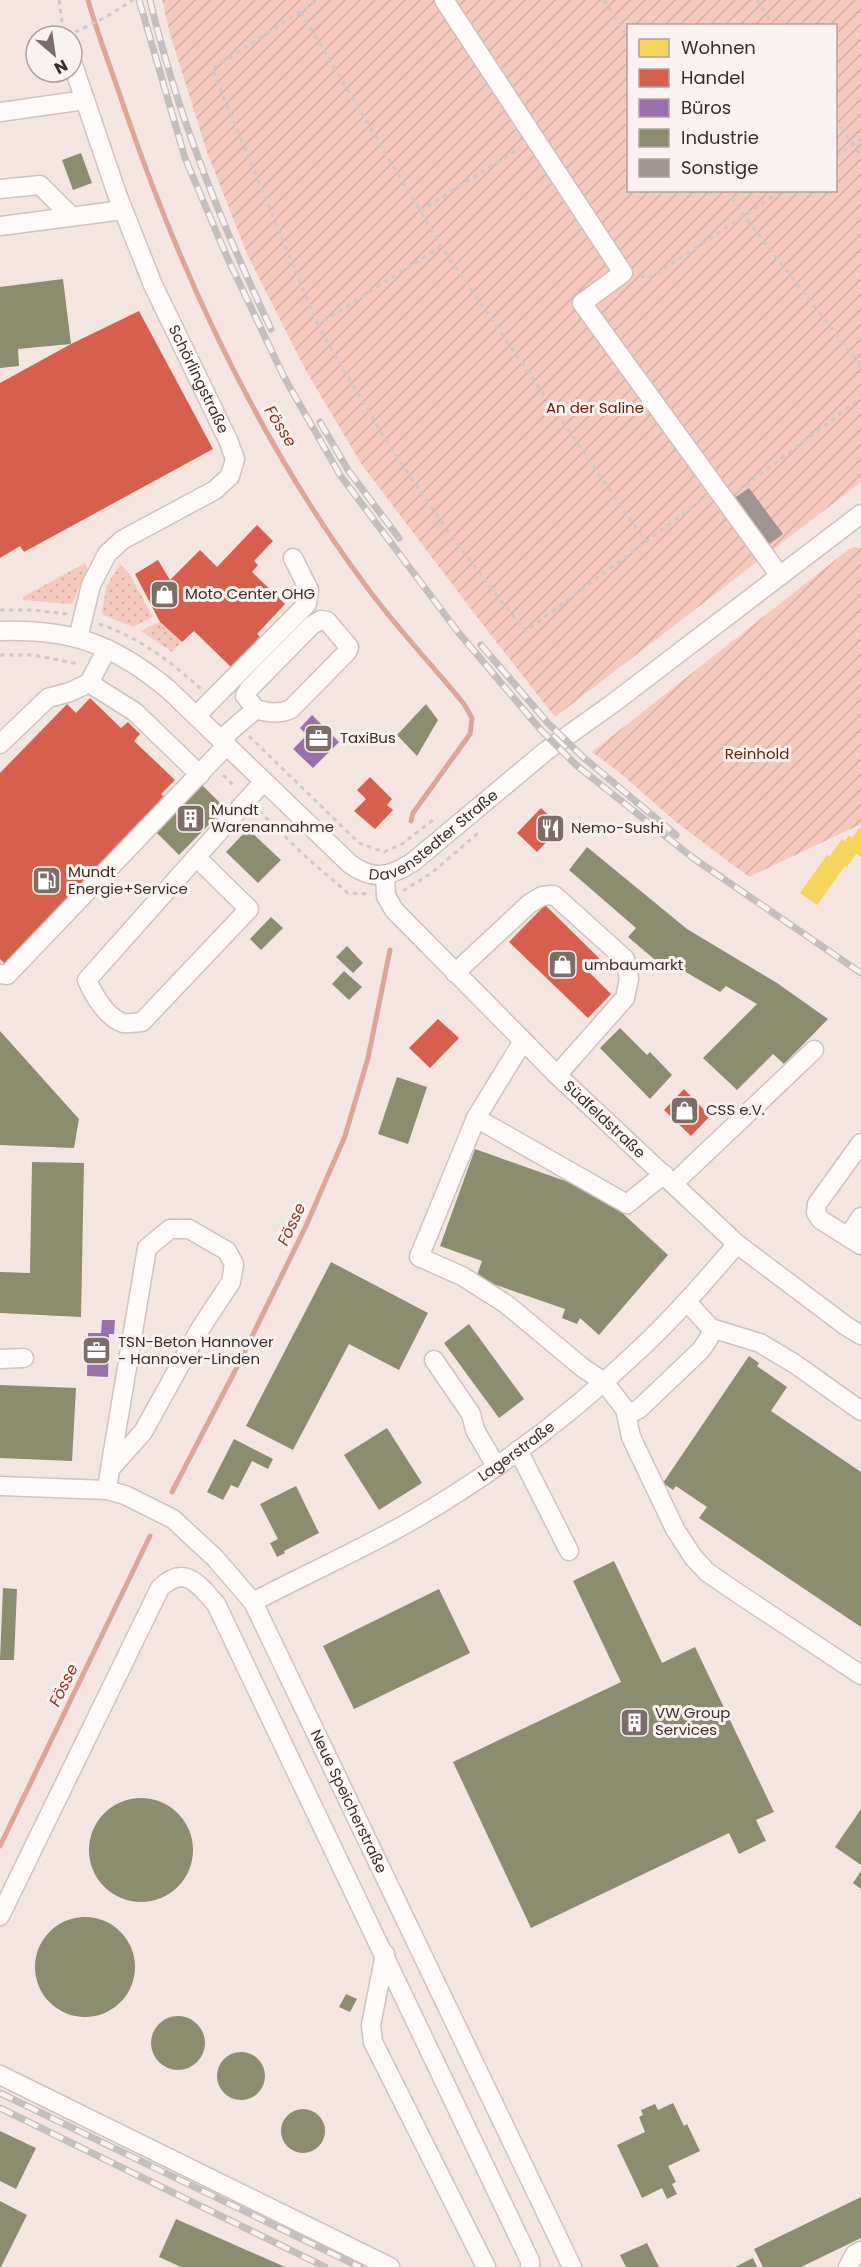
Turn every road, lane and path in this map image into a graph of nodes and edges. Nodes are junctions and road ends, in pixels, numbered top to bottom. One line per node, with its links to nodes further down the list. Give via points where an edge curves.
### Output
1 (59, 0): 8 (path)
2 (133, 0): 10 (path)
3 (318, 0): 7 (path)
4 (444, 0): 16 (street)
5 (604, 0): 11 (path)
6 (757, 0): 9 (path)
7 (301, 12): 25 (path); 31 (path, via 213,69)
8 (63, 24)
9 (773, 24)
10 (84, 27)
11 (627, 36)
12 (80, 84): 13 (street, Schörlingstraße)
13 (85, 100): 14 (street); 24 (street, Schörlingstraße)
14 (0, 112)
15 (837, 122): 18 (path)
16 (535, 138): 25 (path); 30 (street)
17 (861, 139): 18 (path)
18 (852, 145): 19 (path); 20 (path)
19 (837, 155)
20 (861, 157)
21 (0, 189): 26 (street, via 40,185)
22 (728, 192): 27 (path)
23 (780, 192): 27 (path)
24 (123, 210): 26 (street); 40 (street, Schörlingstraße, via 153,285 235,459 230,476 214,490 122,540 107,554 91,585)
25 (420, 211): 29 (path)
26 (71, 216): 28 (street)
27 (744, 216): 30 (path, via 650,278); 32 (path)
28 (0, 226)
29 (441, 246): 31 (path); 36 (path)
30 (623, 273): 34 (street, via 582,303)
31 (318, 325): 36 (path, via 415,487 526,631)
32 (861, 366)
33 (861, 398): 34 (path)
34 (720, 495): 36 (path); 38 (street)
35 (861, 514): 38 (street, Davenstedter Straße)
36 (646, 542)
37 (293, 558): 44 (street, via 309,590 307,604)
38 (780, 576): 52 (street, Davenstedter Straße, via 546,751 413,862)
39 (0, 631): 40 (street, Davenstedter Straße, via 34,630)
40 (78, 638): 41 (street, Davenstedter Straße)
41 (107, 648): 42 (street); 44 (street, Davenstedter Straße, via 143,668)
42 (89, 683): 46 (street, via 48,698); 47 (street, via 135,712)
43 (256, 709): 43 (street, via 291,709 347,652 349,646 327,621 312,625 249,689 245,696); 45 (street)
44 (196, 716): 45 (street, Davenstedter Straße)
45 (224, 742): 47 (street); 48 (street, Davenstedter Straße)
46 (0, 744)
47 (200, 775): 54 (street, via 7,975)
48 (264, 781): 51 (street); 52 (street, Davenstedter Straße, via 350,864 362,873)
49 (437, 818): 50 (path)
50 (384, 852)
51 (196, 857): 51 (street, via 87,980 93,996 123,1023 142,1022 249,909)
52 (385, 875): 53 (street, Südfeldstraße, via 386,896 394,910)
53 (455, 973): 55 (street, Südfeldstraße); 57 (street, via 529,904 542,896 554,895 626,959 629,979 625,998)
54 (0, 974)
55 (522, 1041): 57 (street, Südfeldstraße); 58 (street)
56 (814, 1050): 60 (street)
57 (557, 1075): 60 (street, Südfeldstraße)
58 (476, 1118): 60 (street, via 627,1204); 70 (street, via 419,1257 462,1276 506,1304)
59 (861, 1143): 62 (street, via 817,1204 816,1213)
60 (669, 1179): 63 (street, Südfeldstraße)
61 (861, 1217): 62 (street)
62 (854, 1241)
63 (737, 1244): 64 (street, Lagerstraße); 66 (street, Südfeldstraße)
64 (687, 1302): 65 (street); 70 (street, Lagerstraße)
65 (711, 1328): 71 (street, via 700,1351 639,1409 632,1413); 72 (street, via 760,1342)
66 (861, 1335)
67 (24, 1358): 68 (street)
68 (0, 1359)
69 (434, 1360): 74 (street, via 471,1414 475,1430)
70 (604, 1382): 71 (street); 73 (street, Lagerstraße)
71 (625, 1409): 80 (street, via 631,1437 675,1529 693,1557 707,1572)
72 (861, 1411)
73 (518, 1450): 74 (street, Lagerstraße); 78 (street)
74 (496, 1466): 79 (street, Lagerstraße, via 420,1516)
75 (110, 1469): 75 (street, via 147,1248 170,1229 189,1229 227,1251 234,1264 231,1281 143,1432); 77 (street)
76 (0, 1486): 77 (street, Neue Speicherstraße)
77 (107, 1490): 79 (street, Neue Speicherstraße, via 173,1519 215,1558)
78 (569, 1551)
79 (253, 1602): 88 (street, Neue Speicherstraße)
80 (861, 1675)
81 (0, 1916): 82 (street, via 160,1588 169,1579 181,1576 196,1581 216,1604)
82 (385, 1954): 86 (street, via 371,2025 374,2042); 87 (street)
83 (0, 2074): 85 (street)
84 (861, 2251): 89 (street)
85 (390, 2267)
86 (486, 2267)
87 (530, 2267)
88 (572, 2267)
89 (848, 2267)

